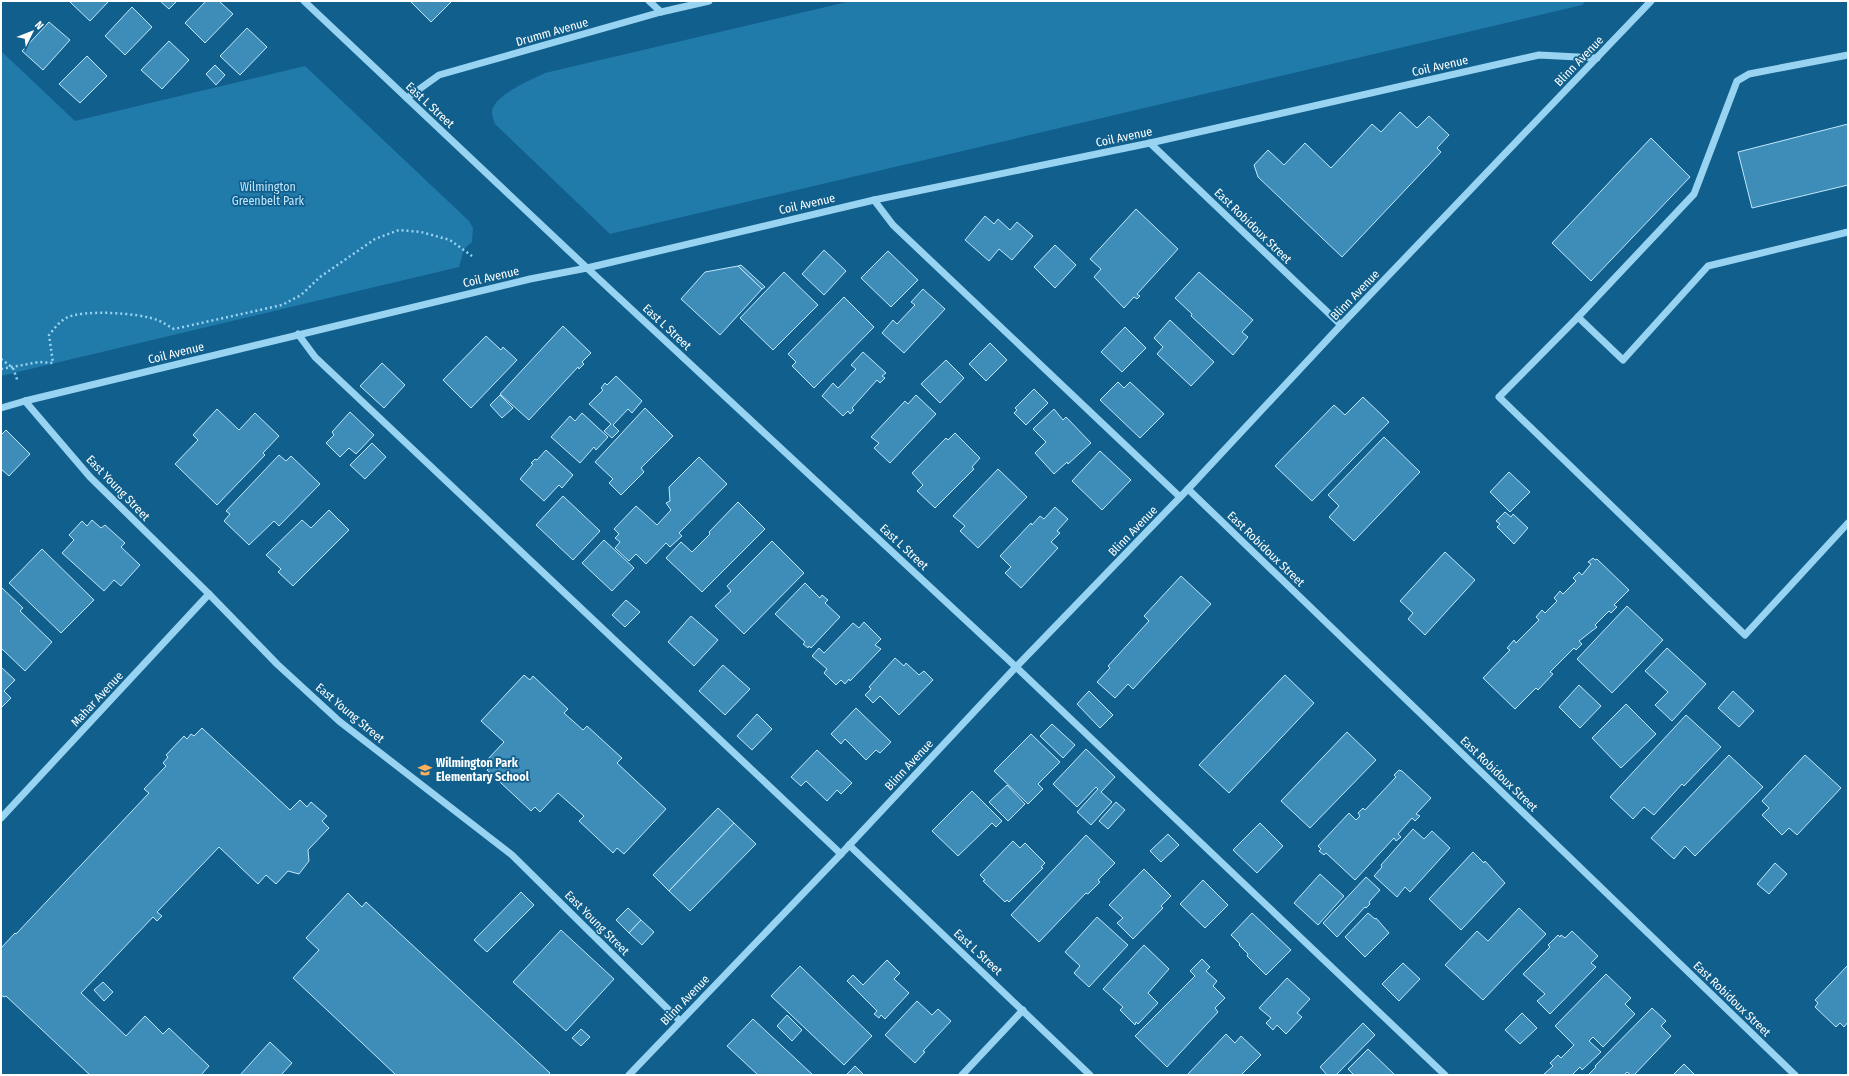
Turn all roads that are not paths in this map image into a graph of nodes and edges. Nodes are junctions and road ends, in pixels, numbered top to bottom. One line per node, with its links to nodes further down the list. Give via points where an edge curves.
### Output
1 (304, 1): 8 (street, East L Street)
2 (649, 1): 5 (street)
3 (709, 1): 5 (street, Drumm Avenue)
4 (1651, 1): 7 (street, Blinn Avenue)
5 (661, 12): 8 (street, Drumm Avenue, via 439,75)
6 (1848, 55): 13 (street, via 1749,74 1737,80 1694,194)
7 (1597, 58): 9 (street, Coil Avenue, via 1539,55); 14 (street, Blinn Avenue)
8 (407, 98): 12 (street, East L Street)
9 (1150, 143): 10 (street, Coil Avenue); 14 (street, East Robidoux Street)
10 (874, 200): 12 (street, Coil Avenue); 19 (street, via 893,225)
11 (1848, 232): 13 (street, via 1708,266 1623,360)
12 (587, 268): 15 (street, Coil Avenue, via 530,278); 22 (street, East L Street)
13 (1578, 317): 20 (street, via 1499,397 1745,635)
14 (1341, 325): 18 (street, Blinn Avenue)
15 (298, 334): 16 (street, Coil Avenue); 25 (street, via 315,358)
16 (25, 401): 17 (street, Coil Avenue); 21 (street, East Young Street, via 90,477)
17 (1, 408)
18 (1188, 490): 19 (street, Blinn Avenue); 32 (street, East Robidoux Street)
19 (1180, 497): 22 (street, Blinn Avenue)
20 (1848, 523)
21 (209, 594): 23 (street, Mahar Avenue); 27 (street, East Young Street, via 277,664 339,721 512,855)
22 (1016, 667): 24 (street, Blinn Avenue); 31 (street, East L Street)
23 (1, 818)
24 (849, 845): 25 (street, Blinn Avenue); 26 (street, East L Street)
25 (841, 854): 27 (street, Blinn Avenue)
26 (1023, 1010): 29 (street); 30 (street, East L Street)
27 (680, 1021): 28 (street, Blinn Avenue)
28 (629, 1075)
29 (962, 1075)
30 (1090, 1075)
31 (1445, 1075)
32 (1795, 1075)

